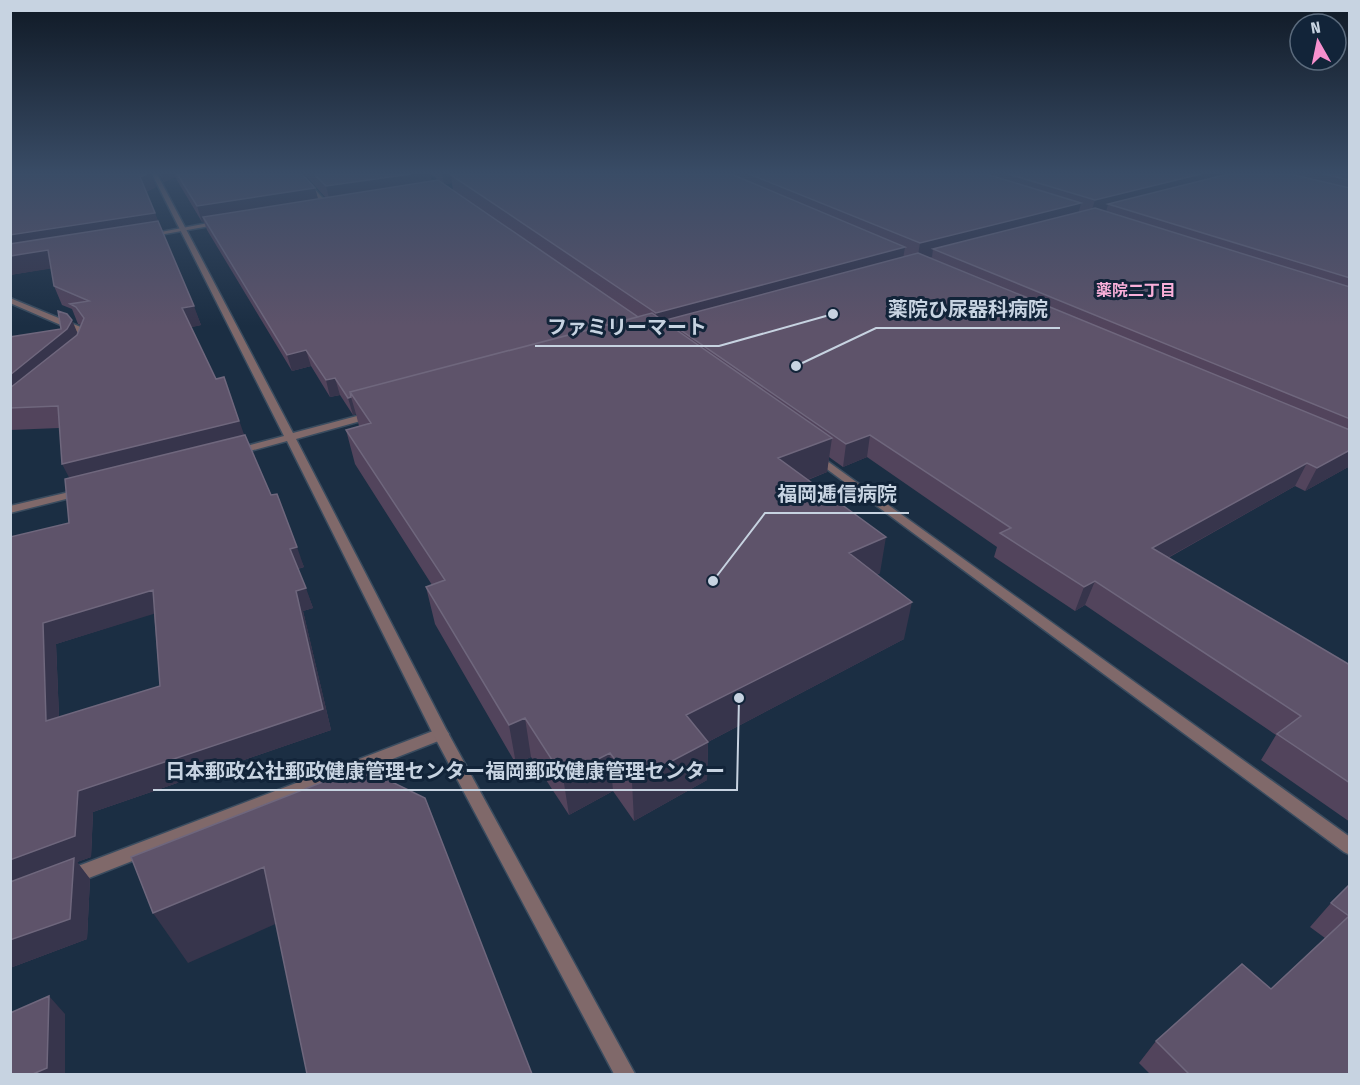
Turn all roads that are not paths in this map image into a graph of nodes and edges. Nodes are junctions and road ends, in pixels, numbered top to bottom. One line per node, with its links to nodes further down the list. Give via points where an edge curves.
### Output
1 (182, 225): 3 (street)
2 (212, 225): 3 (street)
3 (184, 229): 4 (street); 8 (street)
4 (144, 236)
5 (10, 300): 6 (street, via 80,330 87,339)
6 (82, 351)
7 (381, 412): 8 (street)
8 (289, 438): 10 (street); 13 (street)
9 (809, 450): 14 (street)
10 (222, 455)
11 (88, 490): 12 (street)
12 (10, 510)
13 (441, 734): 15 (street); 16 (street)
14 (1350, 847)
15 (56, 882)
16 (625, 1074)

